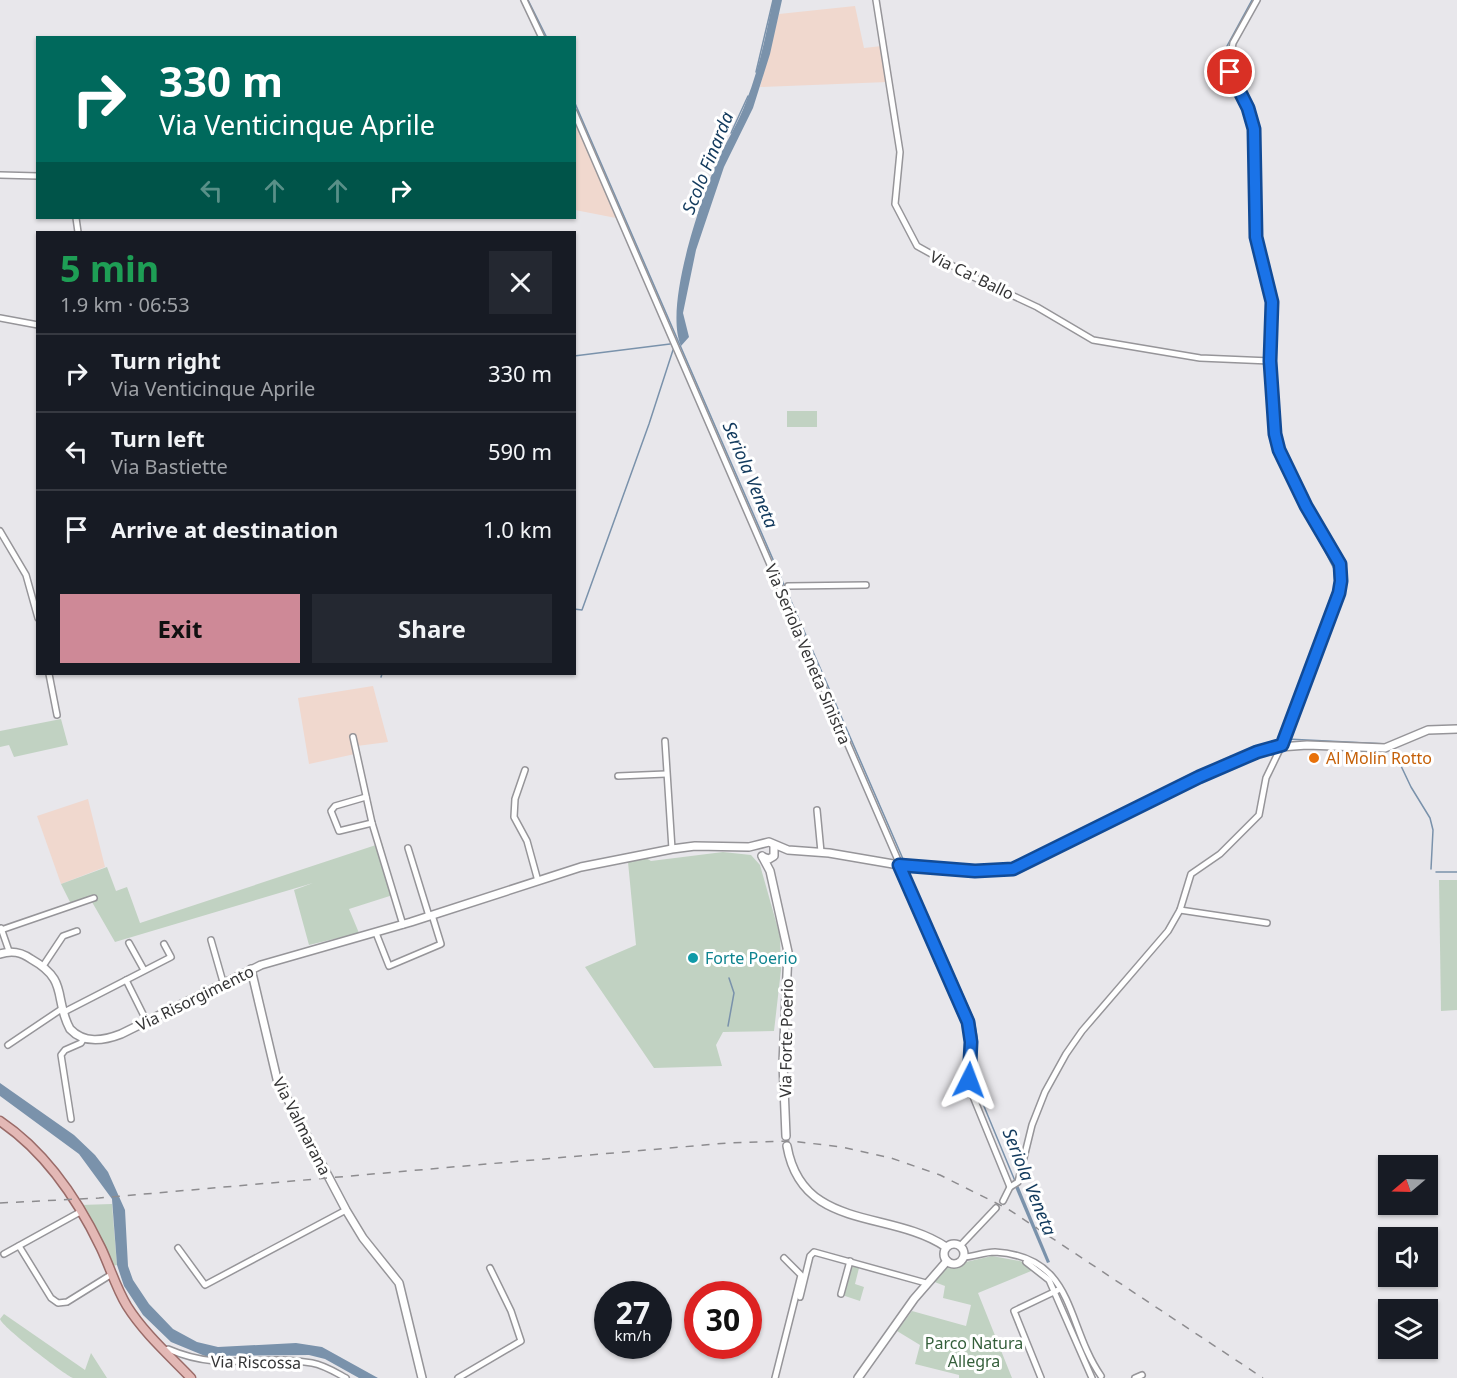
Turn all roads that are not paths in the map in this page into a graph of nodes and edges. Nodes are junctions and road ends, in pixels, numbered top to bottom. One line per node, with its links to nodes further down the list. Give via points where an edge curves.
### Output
1 (524, 0): 4 (street)
2 (876, 0): 10 (street, Via Ca' Ballo, via 900,152 895,204 917,246 1093,340 1200,358)
3 (1257, 0): 10 (street, via 1233,43 1228,64 1254,129 1255,230 1272,302)
4 (541, 36)
5 (576, 117): 37 (street, Via Seriola Veneta Sinistra)
6 (0, 175): 7 (street)
7 (36, 176)
8 (0, 318): 9 (street)
9 (36, 325)
10 (1270, 361): 21 (street, via 1276,443 1342,574 1339,593)
11 (0, 531): 12 (street)
12 (2, 538): 15 (street, via 26,575)
13 (866, 585): 14 (street)
14 (788, 586)
15 (36, 611)
16 (49, 675): 17 (street)
17 (57, 715)
18 (1457, 729): 21 (street, Via Risorgimento, via 1428,730 1385,748)
19 (353, 737): 25 (street)
20 (665, 741): 23 (street)
21 (1282, 745): 37 (street, Via Risorgimento, via 1199,777 1013,869 975,871); 41 (street, via 1266,778 1259,815 1220,854 1191,874)
22 (525, 770): 39 (street, via 515,799 514,817 527,841)
23 (666, 774): 24 (street); 32 (street)
24 (618, 776)
25 (366, 797): 27 (street); 27 (street, via 335,806 331,811 339,831)
26 (817, 810): 34 (street)
27 (372, 823): 44 (street)
28 (763, 844): 29 (street, Via Risorgimento); 30 (street, Via Risorgimento); 35 (street)
29 (774, 845): 33 (street, Via Risorgimento); 36 (street)
30 (749, 847): 32 (street, Via Risorgimento); 35 (street, Via Risorgimento)
31 (408, 848): 42 (street)
32 (672, 849): 39 (street, Via Risorgimento)
33 (788, 850): 34 (street, Via Risorgimento); 36 (street, Via Risorgimento)
34 (821, 852): 37 (street, Via Risorgimento)
35 (761, 855): 36 (street, Via Risorgimento); 38 (street)
36 (774, 856): 38 (street)
37 (899, 865): 66 (street, Via Seriola Veneta Sinistra, via 968,1022 970,1089)
38 (770, 871): 64 (street, Via Forte Poerio, via 788,952 783,1063)
39 (538, 881): 42 (street, Via Risorgimento)
40 (94, 898): 45 (street)
41 (1180, 910): 43 (street); 66 (street, via 1154,950 1066,1054 1045,1092 1018,1182)
42 (431, 916): 44 (street, Via Risorgimento); 47 (street, via 441,944 389,966)
43 (1267, 923)
44 (403, 925): 47 (street, Via Risorgimento)
45 (1, 928): 51 (street)
46 (77, 931): 53 (street, via 63,936)
47 (376, 933): 54 (street, Via Risorgimento)
48 (211, 940): 57 (street)
49 (129, 943): 55 (street)
50 (164, 944): 55 (street, via 171,957)
51 (9, 951): 52 (street); 53 (street, via 28,956)
52 (0, 954)
53 (43, 966): 58 (street, via 57,981)
54 (250, 969): 57 (street, Via Risorgimento); 69 (street, Via Valmarana, via 277,1078)
55 (144, 970): 56 (street)
56 (126, 980): 58 (street); 59 (street)
57 (224, 982): 59 (street, Via Risorgimento)
58 (63, 1010): 60 (street, via 70,1029); 61 (street)
59 (147, 1022): 60 (street, Via Risorgimento, via 111,1038)
60 (84, 1038): 62 (street, via 61,1054)
61 (8, 1045)
62 (71, 1119)
63 (0, 1121): 70 (main road, via 36,1148)
64 (786, 1136)
65 (787, 1146): 73 (street, via 798,1179 826,1205 924,1236)
66 (1011, 1187): 67 (street)
67 (1003, 1201)
68 (996, 1208): 72 (street)
69 (346, 1210): 74 (street, via 205,1285); 93 (street, Via Valmarana, via 401,1288)
70 (81, 1212): 71 (street); 82 (main road)
71 (19, 1246): 75 (street); 82 (street, via 58,1304)
72 (960, 1246): 73 (street); 77 (street)
73 (946, 1247): 80 (street)
74 (178, 1248)
75 (4, 1254)
76 (1014, 1256): 77 (street, via 984,1252); 84 (street, via 1044,1268); 85 (street, via 1044,1273)
77 (963, 1257): 80 (street, via 955,1263)
78 (784, 1258): 95 (street, via 801,1275)
79 (850, 1261): 83 (street); 86 (street); 87 (street, via 812,1253)
80 (947, 1261): 83 (street)
81 (490, 1268): 94 (street, via 512,1311 521,1341)
82 (112, 1274): 88 (main road, via 135,1318)
83 (926, 1283): 96 (street)
84 (1062, 1288): 85 (street); 90 (street)
85 (1055, 1292): 97 (street, via 1013,1311); 98 (street)
86 (841, 1294)
87 (800, 1297)
88 (165, 1351): 91 (main road); 92 (street, Via Riscossa, via 211,1363 314,1363)
89 (1142, 1375): 99 (street)
90 (1103, 1377): 98 (street)
91 (191, 1378)
92 (346, 1378)
93 (422, 1378)
94 (458, 1378)
95 (775, 1378)
96 (858, 1378)
97 (1041, 1378)
98 (1094, 1378)
99 (1135, 1378)

